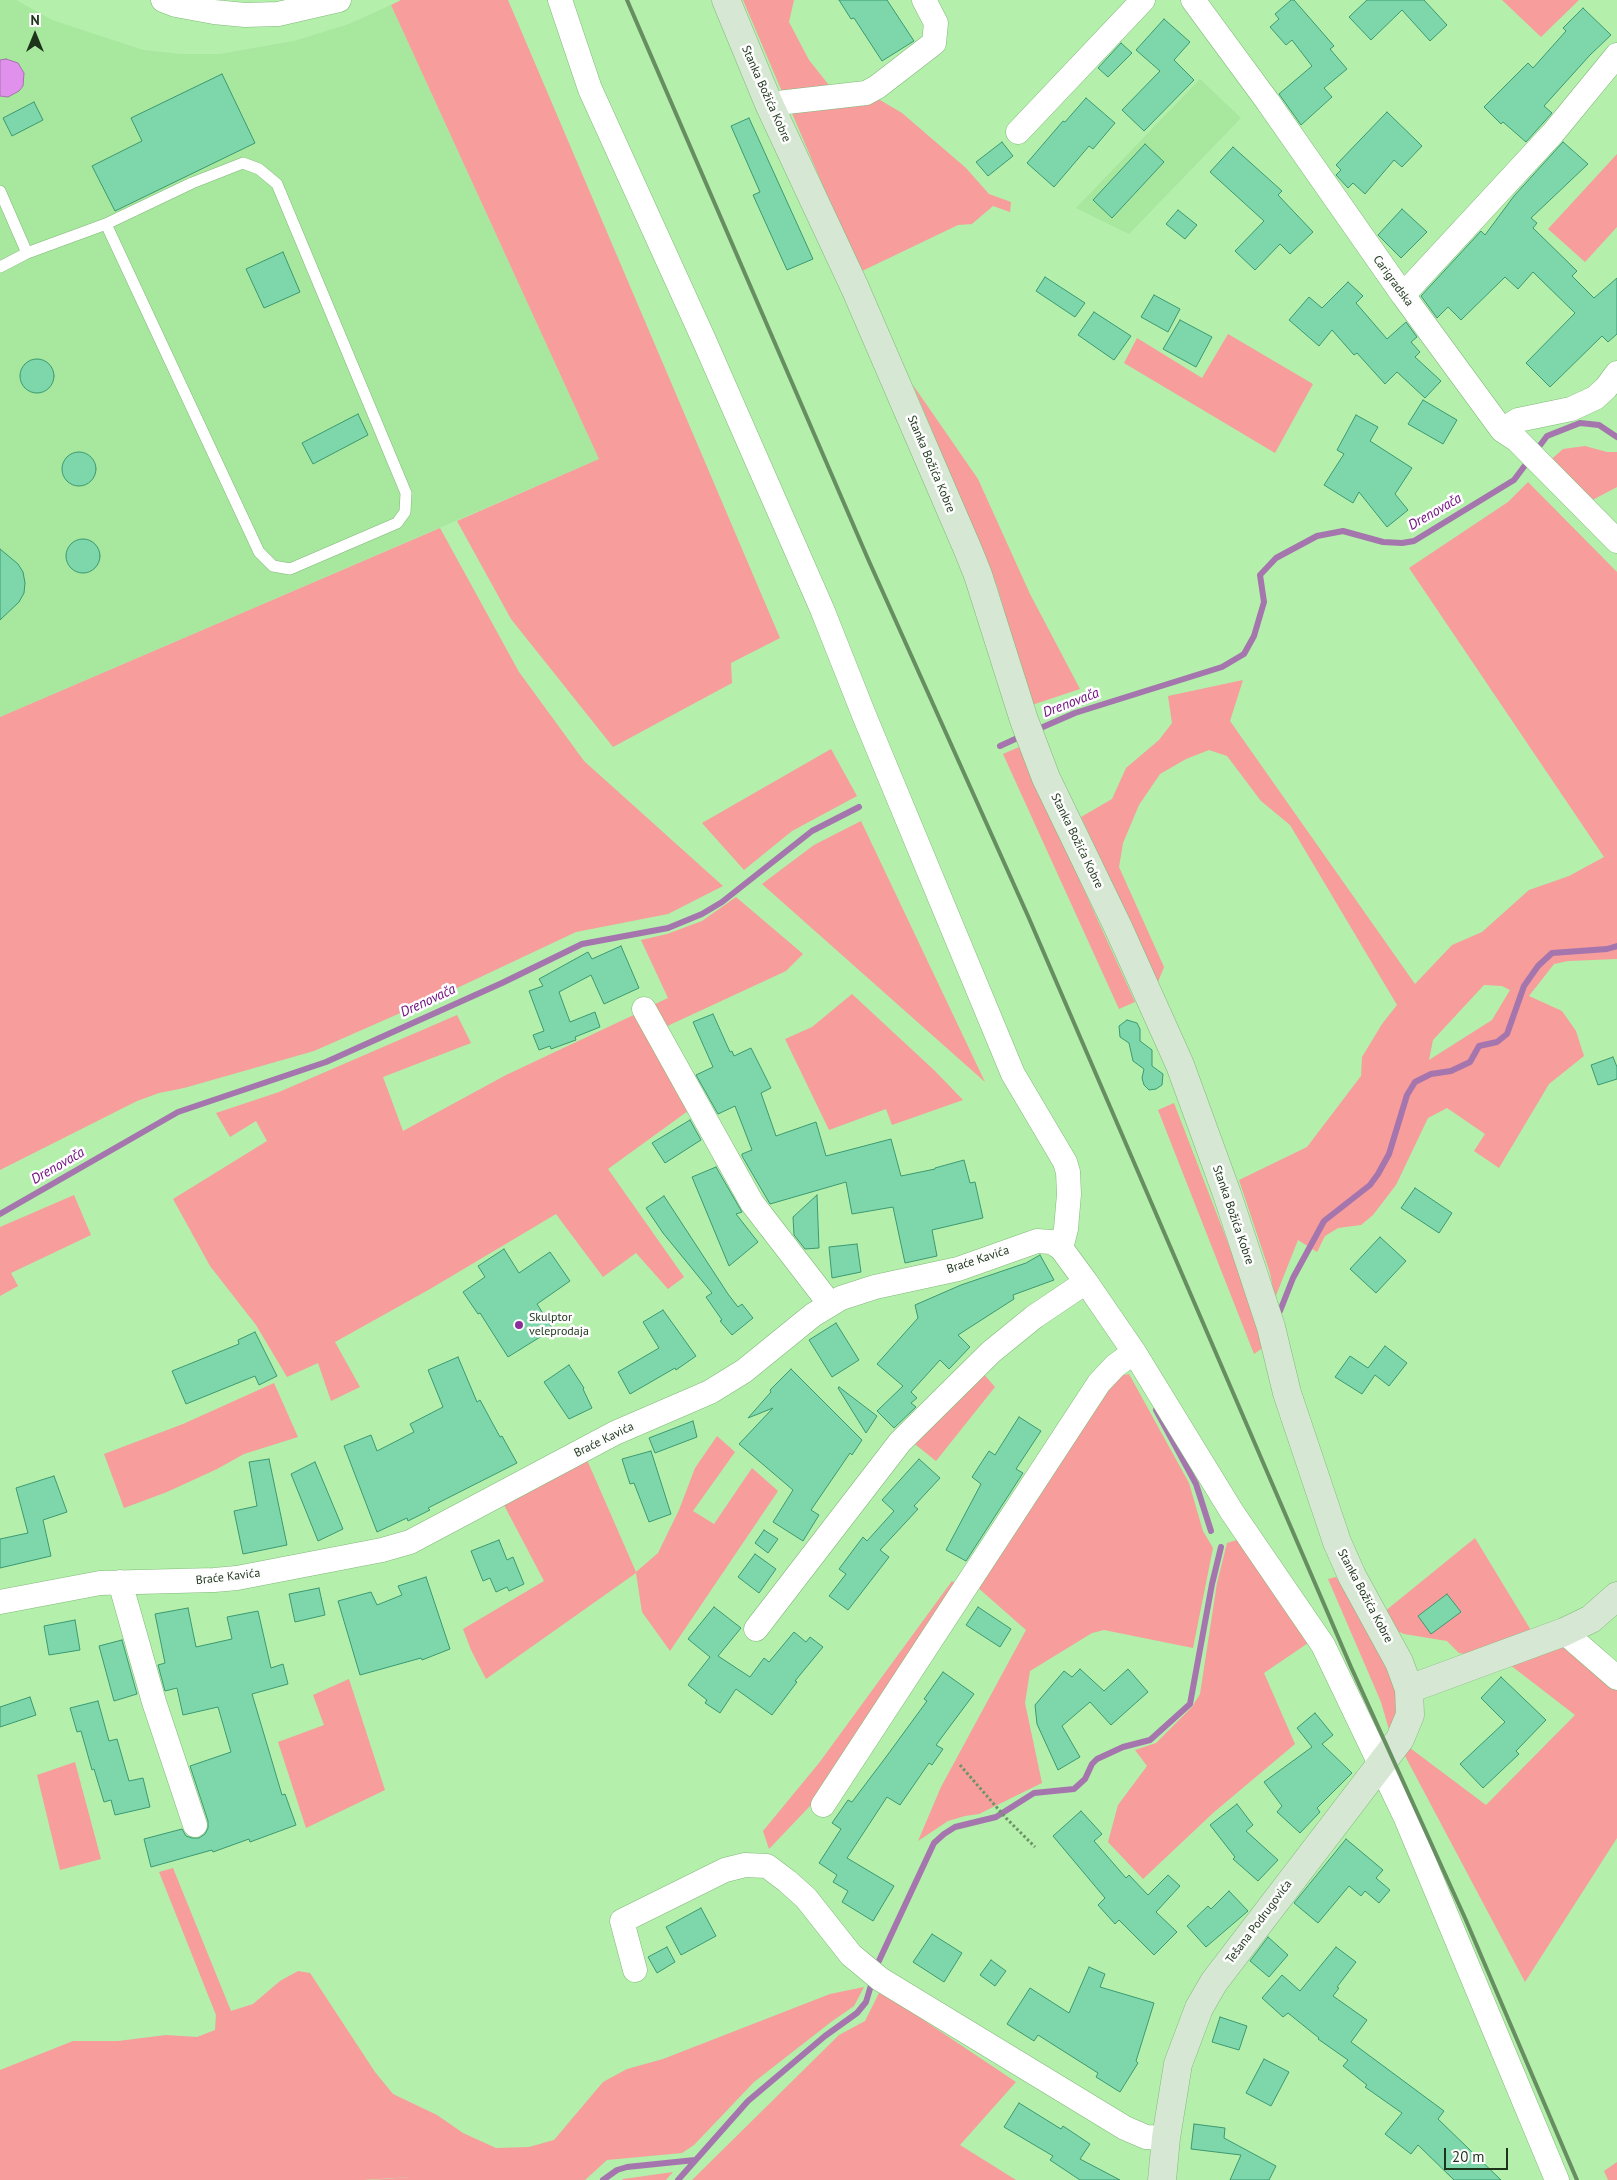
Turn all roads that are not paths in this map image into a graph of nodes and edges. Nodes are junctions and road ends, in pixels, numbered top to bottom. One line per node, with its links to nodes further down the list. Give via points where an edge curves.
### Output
1 (163, 0): 2 (street, via 214,12 245,15 278,14)
2 (338, 0)
3 (560, 0): 20 (street, via 590,89 822,609 1013,1074 1065,1162 1069,1194 1066,1230)
4 (726, 0): 9 (street, Stanka Božića Kobre)
5 (924, 0): 9 (street, via 936,23 934,43 877,87 866,93)
6 (1143, 0): 10 (street)
7 (1193, 0): 15 (street, Carigradska)
8 (1617, 55): 15 (street, via 1553,134)
9 (769, 104): 30 (street, Stanka Božića Kobre, via 855,288 968,550 1046,778 1180,1066 1271,1327 1287,1393 1337,1542 1399,1662)
10 (1018, 132)
11 (0, 191): 13 (lane)
12 (106, 224): 12 (lane, via 243,163 259,169 277,184 406,493 405,512 397,523 290,569 273,566 259,552); 13 (lane)
13 (28, 253): 14 (lane)
14 (0, 267)
15 (1403, 295): 17 (street, Carigradska)
16 (1617, 373): 17 (street, via 1595,398 1571,409 1518,420)
17 (1510, 435): 18 (street, Carigradska)
18 (1617, 541)
19 (644, 1009): 22 (street, via 752,1203)
20 (1060, 1248): 21 (street); 22 (street, Braće Kavića, via 1051,1242 1036,1241 958,1269 856,1292)
21 (1086, 1282): 23 (street); 27 (street, via 1034,1317 991,1352 900,1442)
22 (830, 1304): 24 (street, Braće Kavića, via 744,1371 710,1392 615,1434 410,1542 237,1578)
23 (1134, 1352): 31 (street, via 1232,1512 1322,1645); 32 (street, via 1099,1383)
24 (120, 1582): 26 (street, Braće Kavića); 33 (street, via 154,1702)
25 (1617, 1596): 28 (street, via 1591,1618)
26 (0, 1602)
27 (756, 1629)
28 (1564, 1632): 29 (street); 30 (street)
29 (1617, 1678)
30 (1409, 1689): 31 (street, Tešana Podrugovića, via 1410,1715 1406,1727)
31 (1380, 1767): 35 (street, Tešana Podrugovića, via 1205,1995 1178,2064); 37 (street, via 1405,1816)
32 (823, 1805)
33 (195, 1825)
34 (636, 1970): 35 (street, via 622,1920 725,1870 744,1865 766,1866 806,1898 851,1955 880,1979 1125,2128 1146,2137)
35 (1166, 2138): 36 (street, Tešana Podrugovića)
36 (1162, 2180)
37 (1557, 2180)

